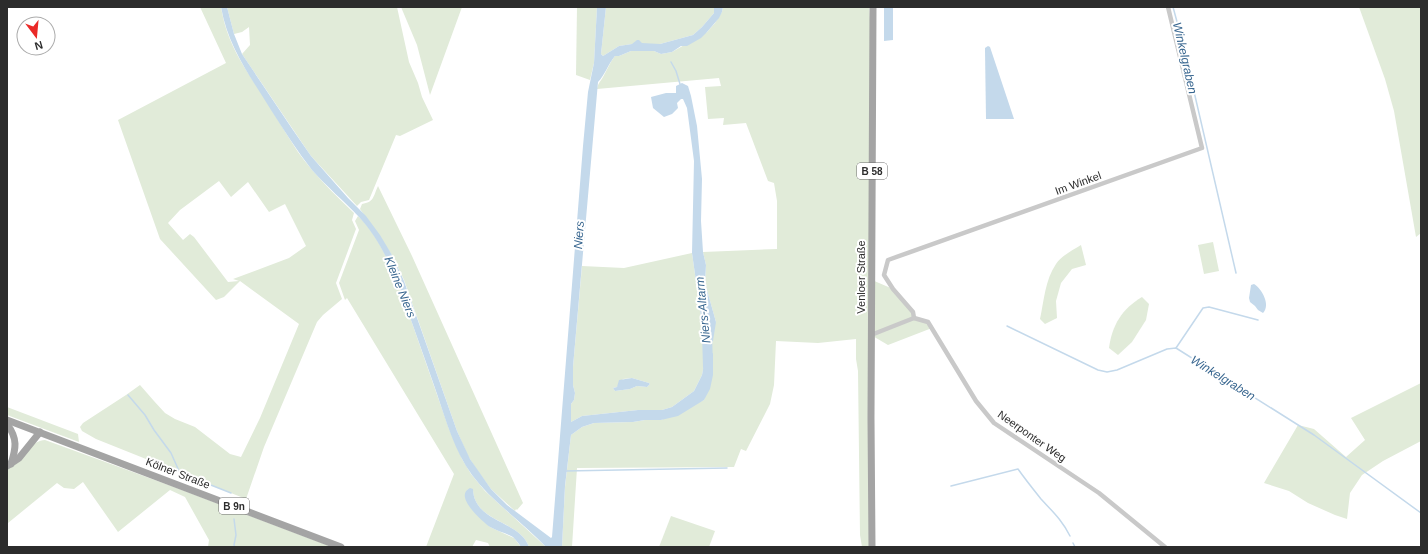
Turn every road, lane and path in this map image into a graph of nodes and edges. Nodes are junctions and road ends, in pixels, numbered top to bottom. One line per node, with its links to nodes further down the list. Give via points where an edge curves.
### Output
1 (873, 7): 4 (main road, Venloer Straße / B 58)
2 (1168, 7): 3 (street, Im Winkel, via 1202,148 888,260 884,275 913,312)
3 (914, 318): 4 (street); 11 (street, Neerponter Weg, via 928,322 976,401 994,423 1099,493)
4 (871, 335): 10 (main road, Venloer Straße / B 58)
5 (7, 420): 7 (main road, Kölner Straße)
6 (7, 424): 8 (main road, via 13,434 16,449)
7 (40, 432): 8 (main road, via 19,458); 9 (main road, Kölner Straße / B 9n)
8 (9, 465)
9 (341, 547)
10 (872, 547)
11 (1165, 547)

